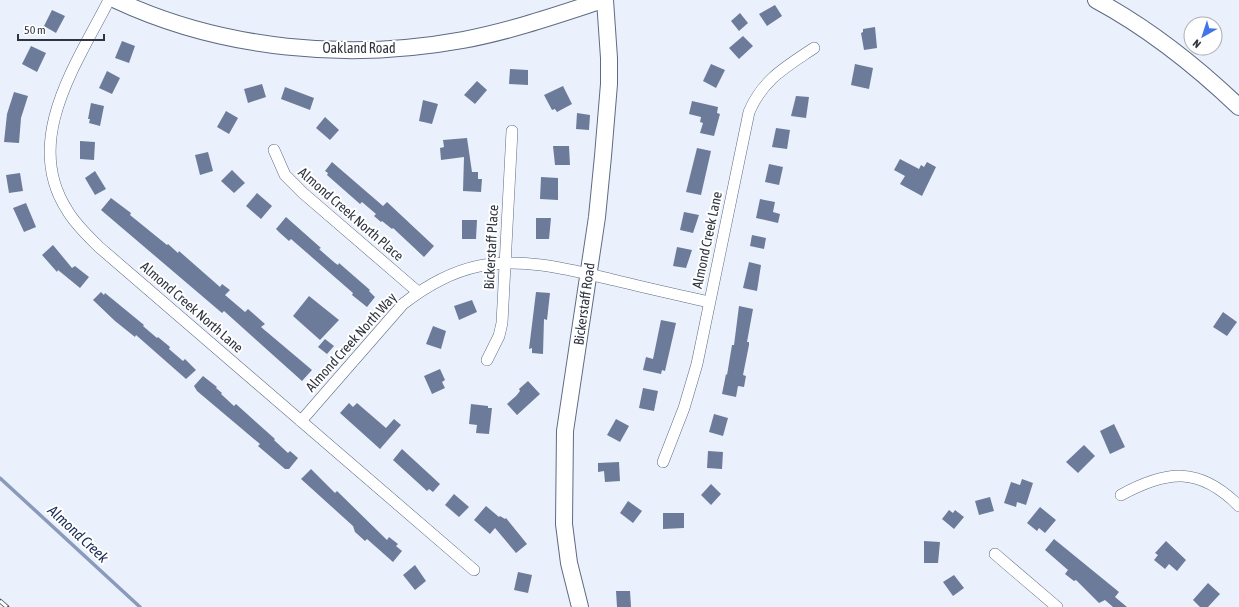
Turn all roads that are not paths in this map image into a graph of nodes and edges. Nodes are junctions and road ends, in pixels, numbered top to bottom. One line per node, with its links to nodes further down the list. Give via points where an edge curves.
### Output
1 (109, 0): 14 (street, Almond Creek North Lane, via 64,90 51,129 50,158 59,196 74,221 99,247)
2 (116, 0): 3 (street, Oakland Road, via 193,28 242,40 313,49 361,50 464,40)
3 (604, 0): 10 (street, Bickerstaff Road, via 609,84 597,217)
4 (1096, 0): 6 (street, via 1161,39)
5 (814, 48): 12 (street, Almond Creek Lane, via 771,78 759,92 749,112)
6 (1239, 107)
7 (512, 131): 9 (street, Bickerstaff Place)
8 (274, 150): 11 (street, Almond Creek North Place, via 284,176)
9 (506, 265): 10 (street, Almond Creek North Way, via 529,264); 11 (street, Almond Creek North Way, via 480,266 454,274); 13 (street, Bickerstaff Place, via 502,323 499,336)
10 (588, 274): 12 (street, Almond Creek North Way); 20 (street, Bickerstaff Road, via 565,431 563,493 569,564)
11 (418, 292): 14 (street, Almond Creek North Way, via 403,304)
12 (709, 302): 15 (street, Almond Creek Lane, via 697,364 684,408)
13 (486, 360)
14 (301, 421): 19 (street, Almond Creek North Lane)
15 (663, 462)
16 (1121, 495): 17 (street, via 1149,480 1174,476 1196,478 1216,486)
17 (1239, 506)
18 (995, 554): 21 (street)
19 (474, 570)
20 (580, 607)
21 (1057, 607)

